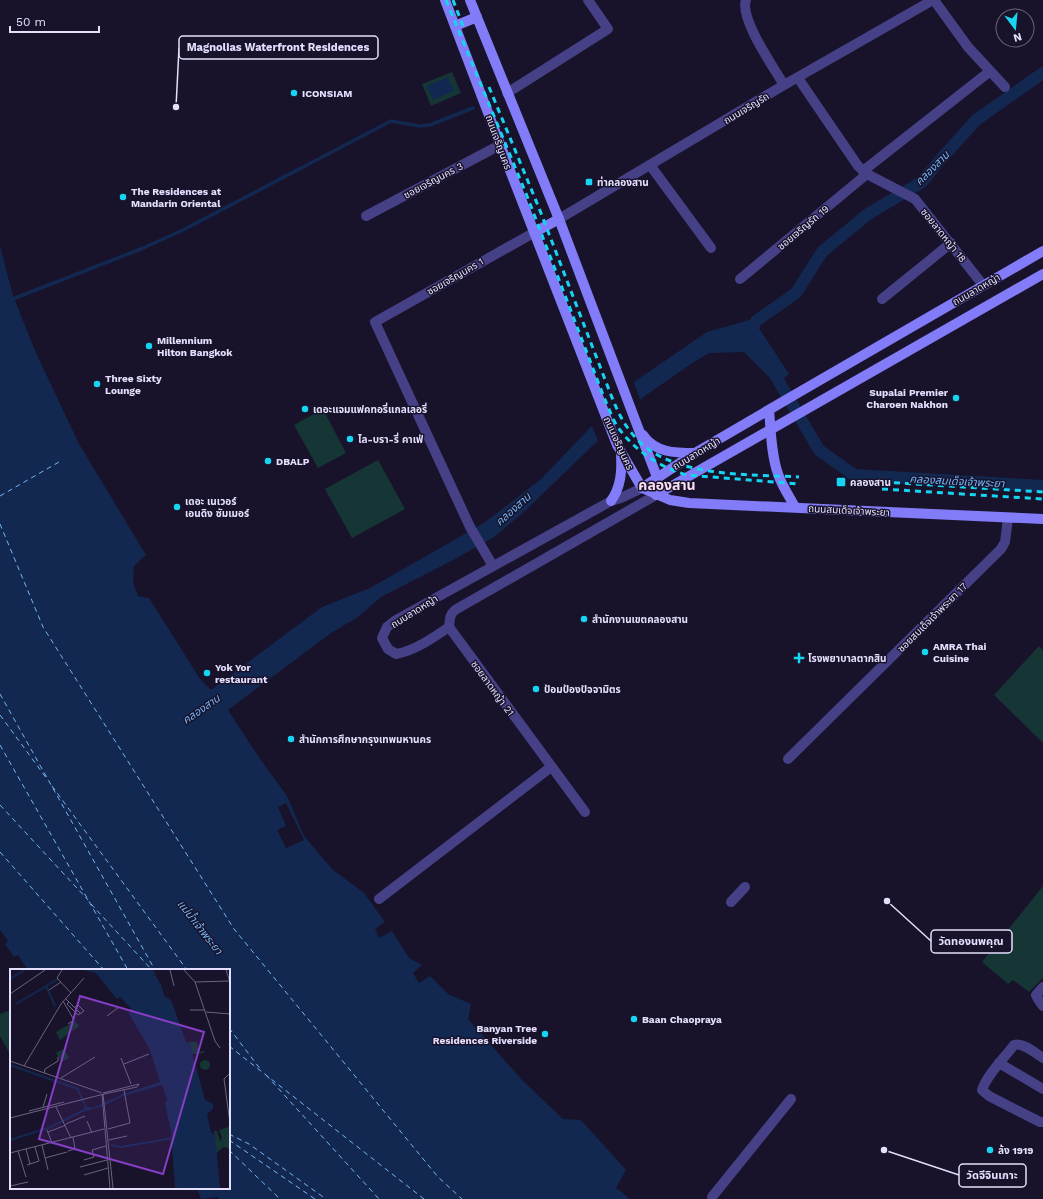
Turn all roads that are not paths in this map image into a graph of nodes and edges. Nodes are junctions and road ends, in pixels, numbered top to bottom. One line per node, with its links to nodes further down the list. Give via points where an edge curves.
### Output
1 (445, 0): 7 (main road, ถนนเจริญนคร)
2 (470, 0): 6 (main road)
3 (588, 0): 12 (street, via 608,28)
4 (746, 0): 10 (street, via 744,10 751,30)
5 (933, 0): 8 (street); 9 (street, ถนนเจริญรัถ)
6 (477, 16): 7 (main road); 12 (main road)
7 (455, 26): 13 (main road, ถนนเจริญนคร)
8 (990, 72): 11 (street); 15 (street, ซอยเจริญรัถ 19)
9 (798, 78): 10 (street, ถนนเจริญรัถ); 15 (street, via 858,166)
10 (784, 85): 14 (street, ถนนเจริญรัถ)
11 (1005, 87)
12 (507, 93): 17 (main road)
13 (500, 145): 16 (street, ซอยเจริญนคร 3); 18 (main road, ถนนเจริญนคร)
14 (650, 165): 17 (street, ถนนเจริญรัถ); 20 (street)
15 (865, 172): 19 (street, ซอยลาดหญ้า 18, via 915,199); 23 (street, ซอยเจริญรัถ 19)
16 (366, 216)
17 (559, 219): 18 (main road); 27 (main road)
18 (535, 232): 29 (main road, ถนนเจริญนคร); 38 (street, ซอยเจริญนคร 1, via 375,322 470,527)
19 (951, 243): 24 (street, ซอยลาดหญ้า 18); 25 (street)
20 (711, 248)
21 (1043, 251): 24 (main road, ถนนลาดหญ้า)
22 (1043, 274): 28 (main road, ถนนลาดหญ้า)
23 (740, 279)
24 (983, 285): 26 (main road, ถนนลาดหญ้า)
25 (882, 299)
26 (769, 410): 28 (main road); 30 (main road, ถนนลาดหญ้า)
27 (638, 426): 30 (main road, via 646,440 655,447); 31 (main road)
28 (771, 430): 33 (main road, ถนนลาดหญ้า); 35 (main road, via 778,474)
29 (619, 449): 32 (main road, ถนนเจริญนคร); 34 (main road, via 622,468 617,493)
30 (695, 454): 31 (main road, ถนนลาดหญ้า)
31 (657, 477): 32 (main road, ถนนลาดหญ้า); 33 (main road)
32 (642, 488): 33 (main road); 34 (street, ถนนลาดหญ้า)
33 (656, 495): 35 (main road, ถนนสมเด็จเจ้าพระยา, via 689,503); 39 (street, ถนนลาดหญ้า, via 455,610 449,618)
34 (611, 502): 38 (street, ถนนลาดหญ้า)
35 (795, 507): 36 (main road, ถนนสมเด็จเจ้าพระยา)
36 (1008, 518): 37 (main road, ถนนสมเด็จเจ้าพระยา); 40 (street, ซอยสมเด็จเจ้าพระยา 17, via 1005,542 1001,549)
37 (1043, 519)
38 (492, 566): 39 (street, ถนนลาดหญ้า, via 396,620 388,627 382,638 388,649 396,654 406,652)
39 (449, 627): 41 (street, ซอยลาดหญ้า 21)
40 (788, 759)
41 (551, 766): 42 (street, ซอยลาดหญ้า 21); 44 (street)
42 (585, 812)
43 (745, 887): 45 (street)
44 (379, 899)
45 (731, 902)
46 (1043, 987): 47 (street, via 1036,996)
47 (1043, 1006)
48 (1043, 1058): 49 (street, via 1018,1044 1014,1045)
49 (999, 1063): 50 (street); 52 (street, via 982,1090 989,1096)
50 (1043, 1089)
51 (791, 1099): 53 (street)
52 (1043, 1122)
53 (712, 1197)

